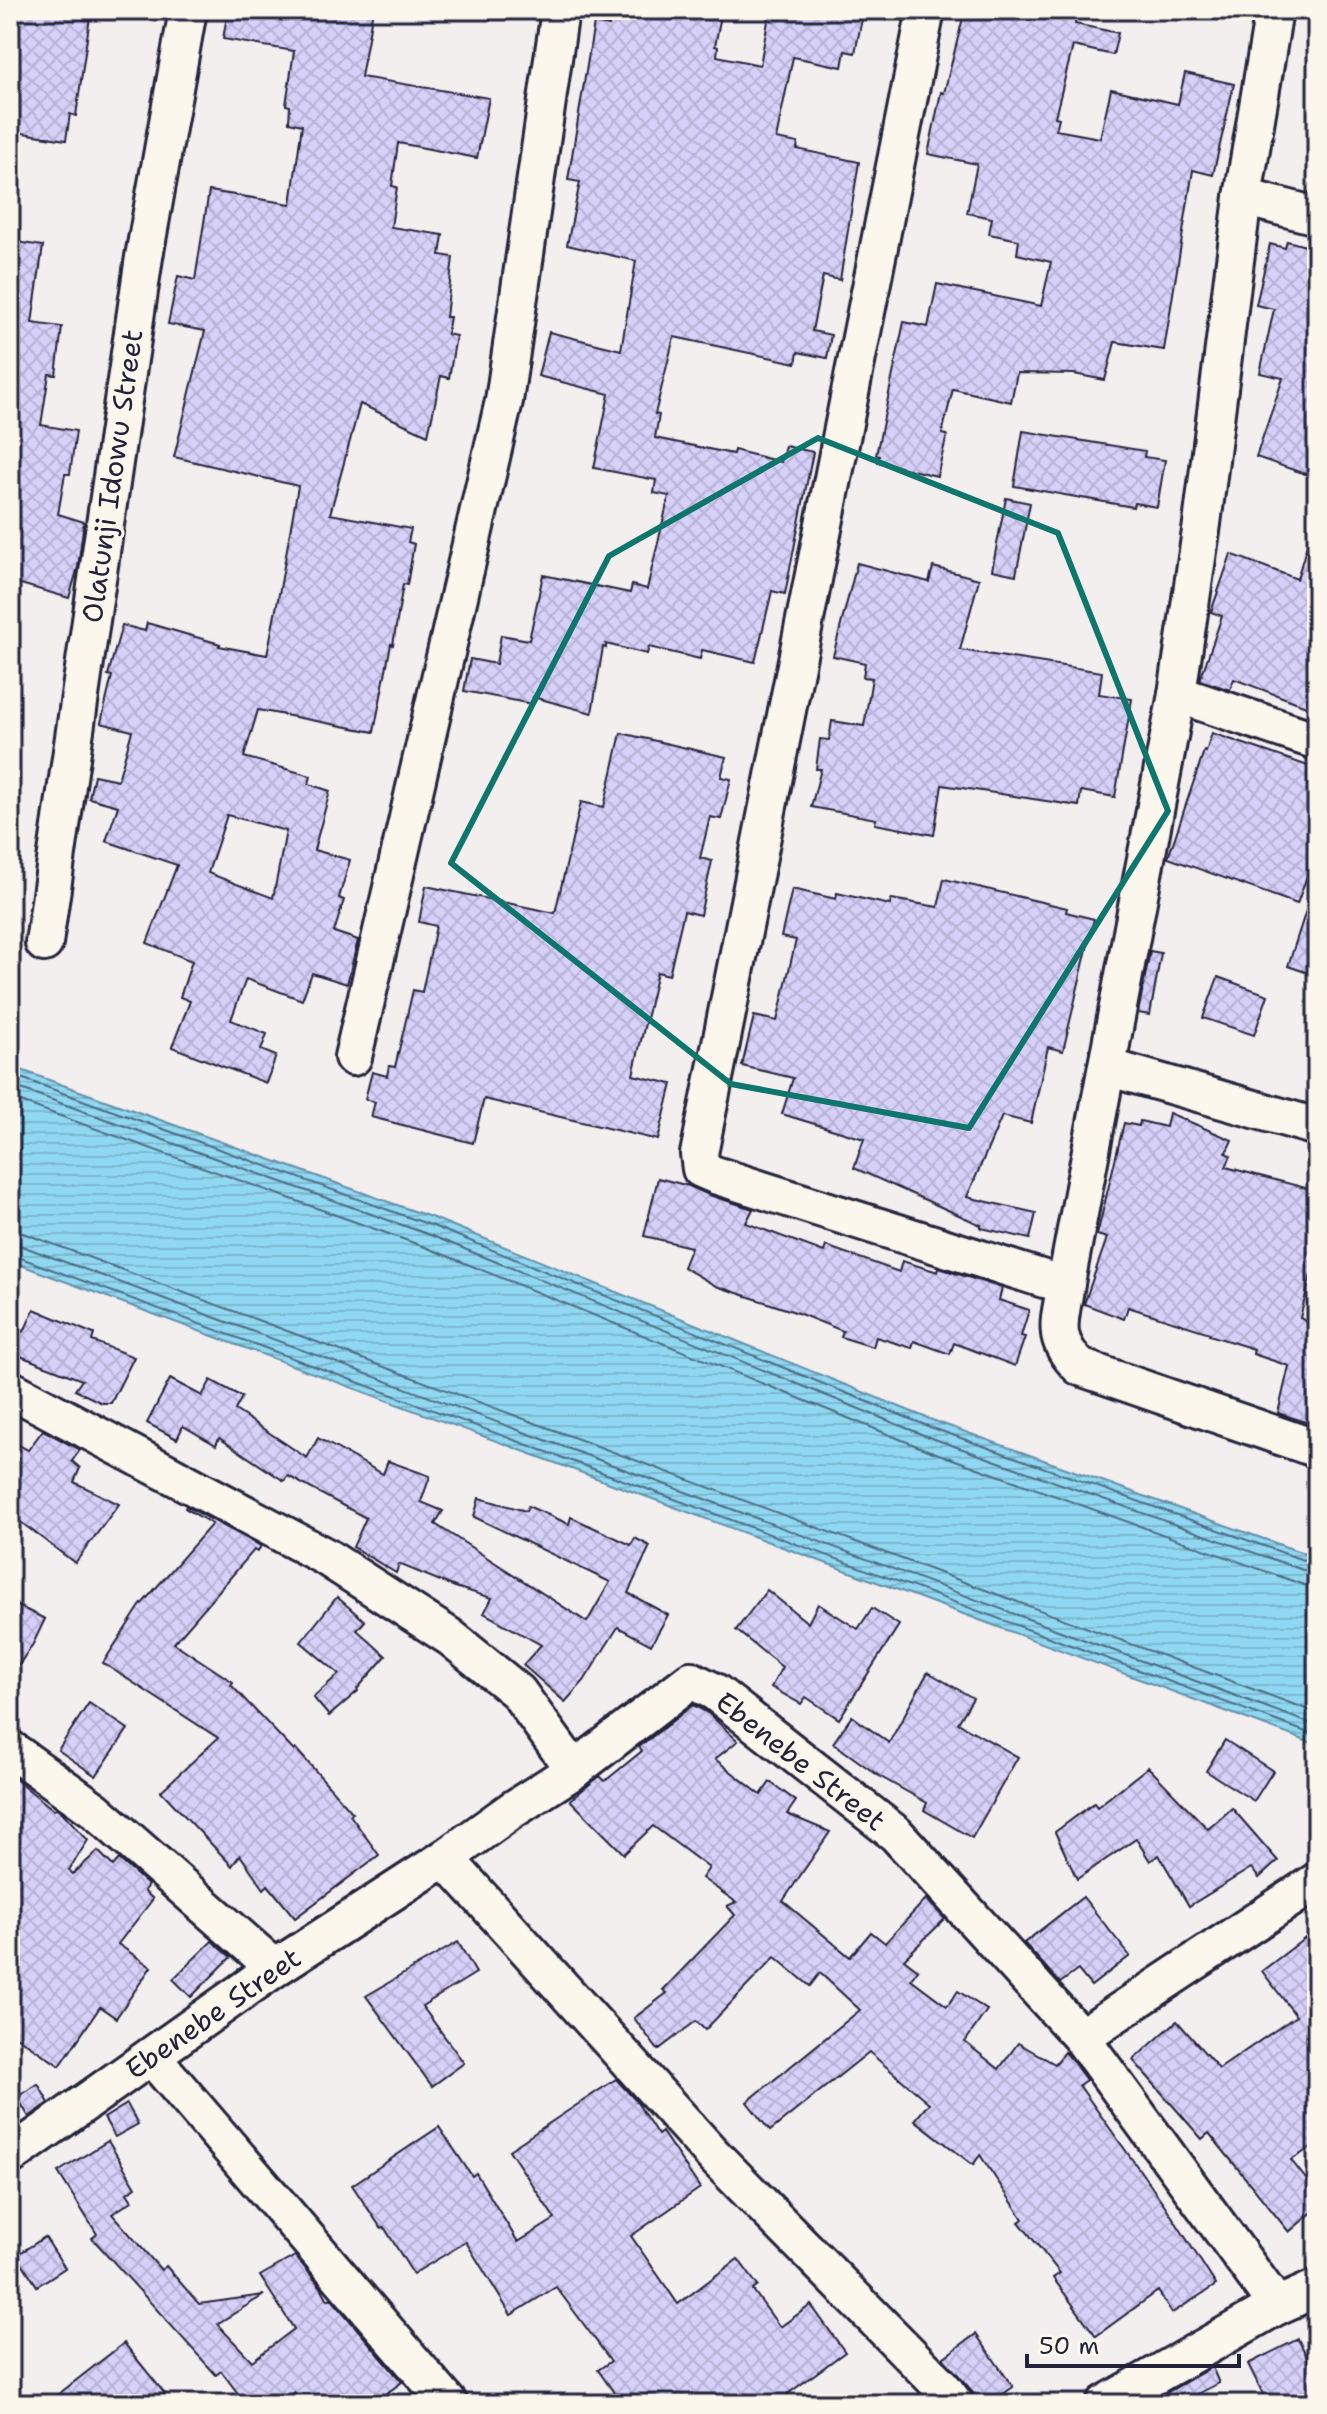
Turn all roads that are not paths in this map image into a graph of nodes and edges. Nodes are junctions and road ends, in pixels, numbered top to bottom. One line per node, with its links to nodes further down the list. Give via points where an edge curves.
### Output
1 (188, 10): 9 (street, Olatunji Idowu Street, via 144,257)
2 (560, 10): 10 (street, via 504,401)
3 (926, 10): 13 (street, via 699,1154 701,1169 715,1175)
4 (1274, 10): 5 (street)
5 (1243, 197): 6 (street); 7 (street)
6 (1317, 216)
7 (1177, 694): 8 (street); 11 (street)
8 (1317, 741)
9 (44, 943)
10 (353, 1057)
11 (1107, 1067): 12 (street); 13 (street)
12 (1317, 1127)
13 (1066, 1283): 15 (street, via 1058,1337 1080,1367)
14 (10, 1389): 17 (street, via 326,1557 450,1637 518,1692)
15 (1317, 1449)
16 (10, 1749): 20 (street, via 95,1810)
17 (574, 1770): 18 (street, Ebenebe Street); 21 (street, Ebenebe Street, via 691,1680 715,1692 896,1834)
18 (445, 1858): 20 (street, Ebenebe Street); 27 (street, via 714,2156)
19 (1317, 1881): 21 (street)
20 (275, 1968): 22 (street, Ebenebe Street)
21 (1081, 2037): 25 (street, Ebenebe Street)
22 (152, 2057): 23 (street, Ebenebe Street); 26 (street)
23 (10, 2156)
24 (1317, 2288): 25 (street)
25 (1277, 2306): 28 (street)
26 (449, 2404)
27 (955, 2404)
28 (1105, 2404)

